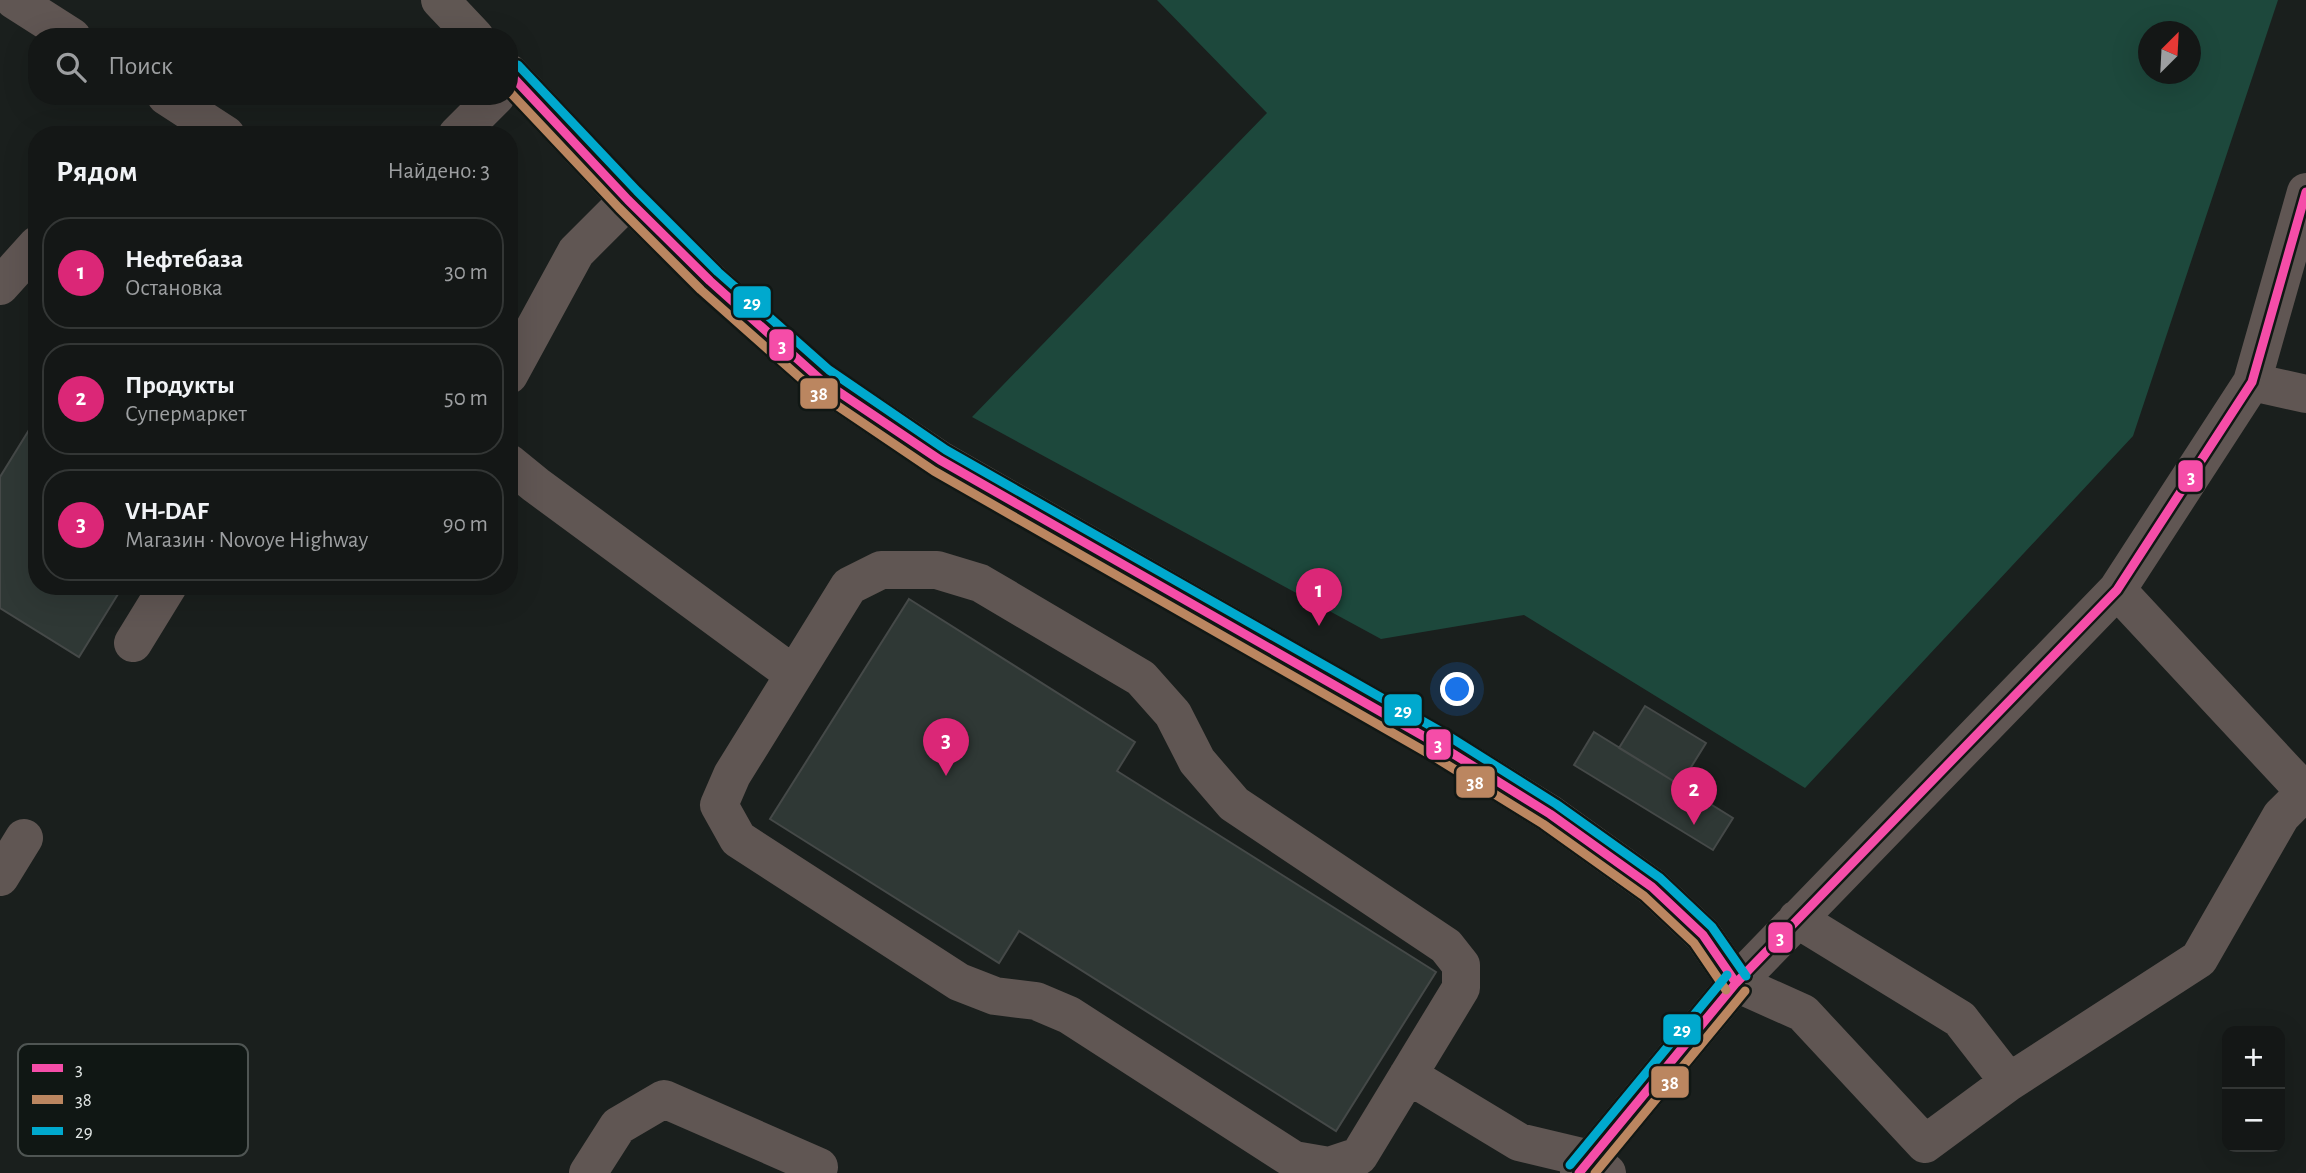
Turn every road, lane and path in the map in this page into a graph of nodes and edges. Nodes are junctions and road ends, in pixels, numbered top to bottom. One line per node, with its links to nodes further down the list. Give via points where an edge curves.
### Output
1 (14, 0): 3 (street)
2 (440, 0): 4 (main road)
3 (58, 28)
4 (466, 28)
5 (518, 94): 11 (main road)
6 (180, 105): 8 (street)
7 (486, 105): 9 (street)
8 (212, 126)
9 (466, 126)
10 (2306, 192): 15 (street)
11 (628, 200): 14 (street, via 576,252); 26 (main road, via 821,380 940,460 1439,745 1550,814 1660,895 1703,935)
12 (28, 255): 13 (street)
13 (0, 286)
14 (518, 358)
15 (2252, 382): 16 (street); 18 (street)
16 (2306, 394)
17 (518, 470): 21 (street)
18 (2117, 590): 22 (street); 25 (street)
19 (162, 595): 20 (street)
20 (133, 643)
21 (793, 674): 27 (street, via 849,586 881,570 937,570 979,583 1141,678 1173,714 1197,761 1234,804 1446,946 1461,965 1461,988); 27 (street, via 719,805 738,839 959,982 995,996 1036,1001 1069,1015 1294,1160 1329,1166 1359,1156)
22 (2306, 793): 28 (street, via 2281,816 2199,959)
23 (24, 838): 24 (street)
24 (0, 877)
25 (1797, 919): 26 (street); 28 (street, via 1960,1019)
26 (1737, 984): 28 (street, via 1803,1013 1925,1144); 30 (main road)
27 (1408, 1075): 30 (street, via 1519,1142)
28 (2009, 1082)
29 (819, 1167): 31 (street, via 664,1098 618,1126)
30 (1592, 1168)
31 (588, 1173)

